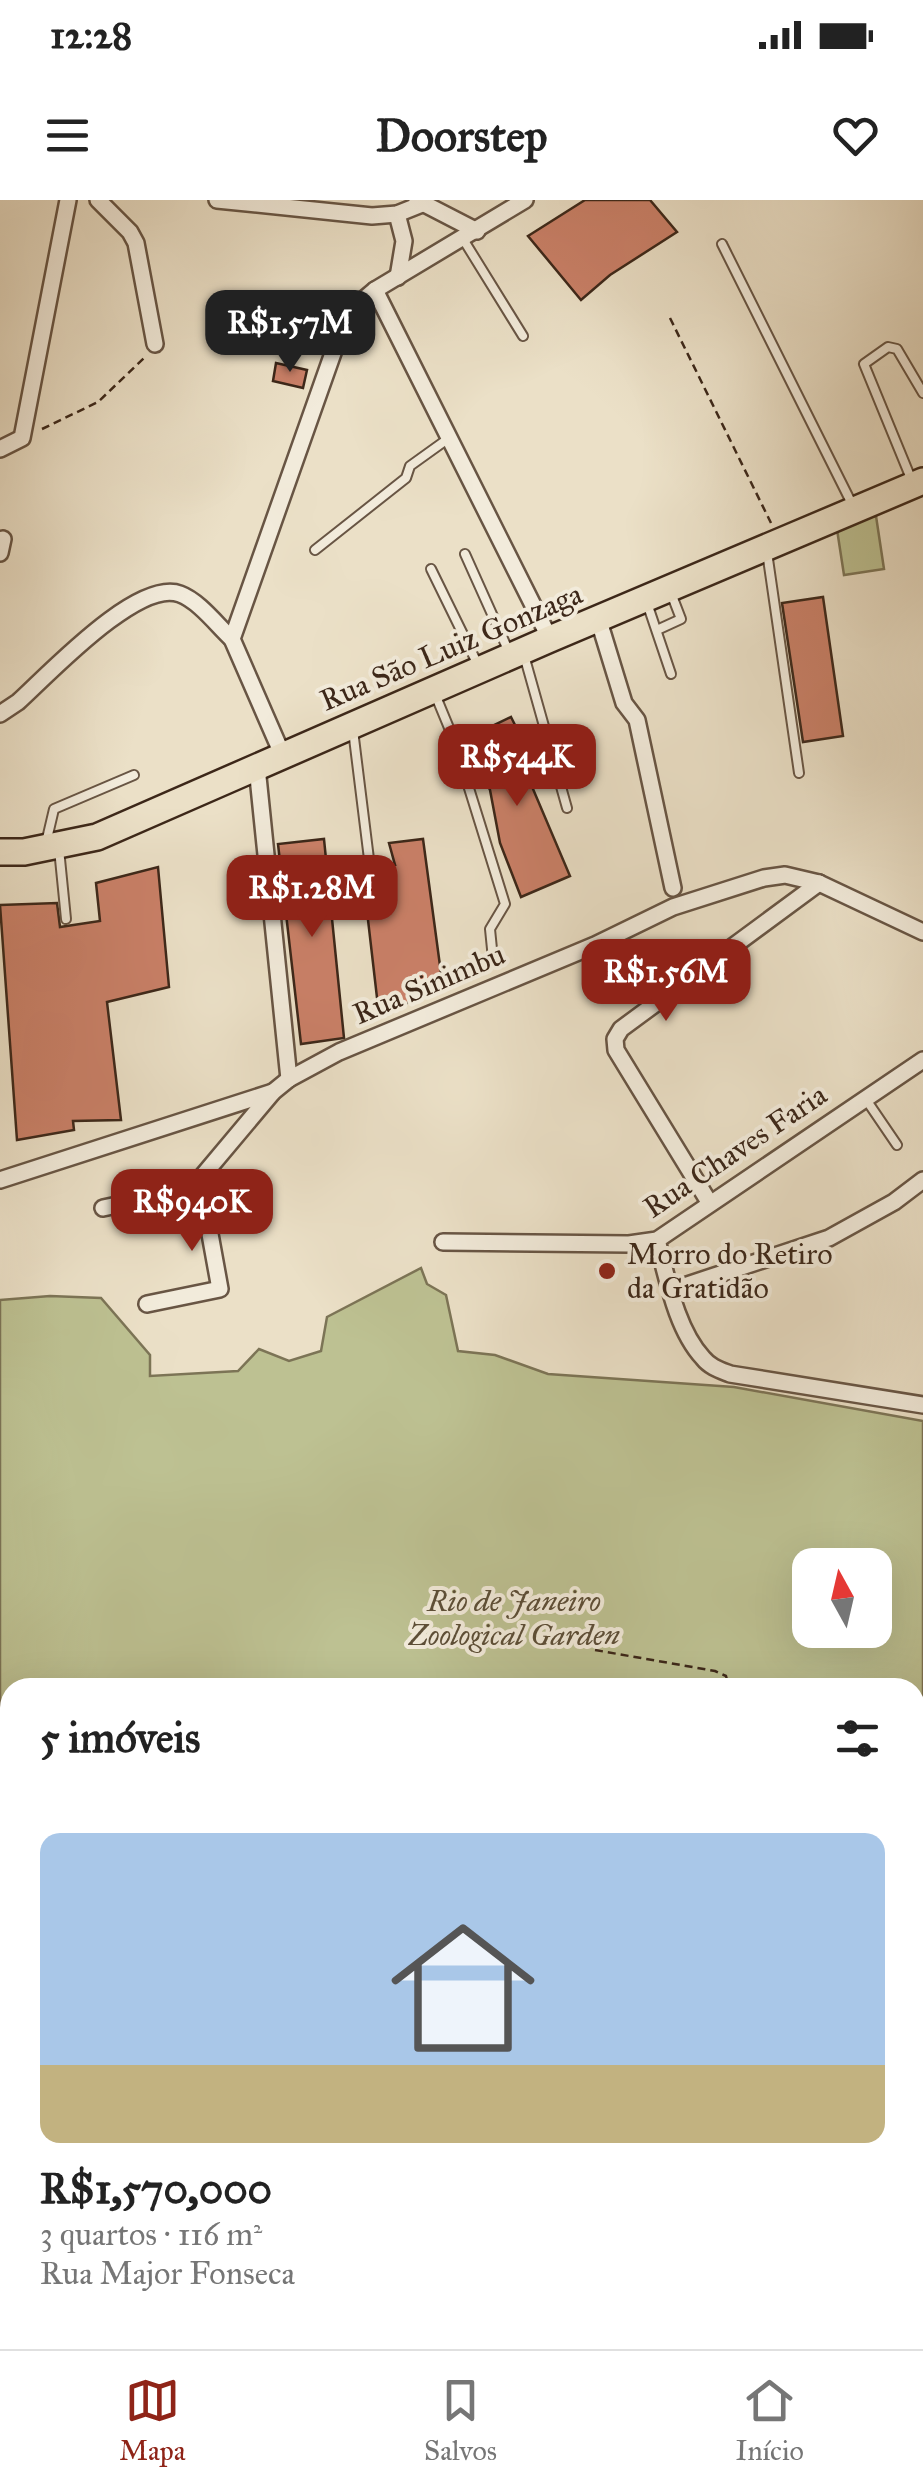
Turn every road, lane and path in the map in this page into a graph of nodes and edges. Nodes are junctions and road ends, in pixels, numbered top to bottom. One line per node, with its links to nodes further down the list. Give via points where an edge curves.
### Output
1 (68, 200): 15 (street)
2 (98, 200): 13 (street, via 136,243)
3 (217, 200): 6 (street)
4 (524, 200): 7 (street)
5 (419, 202): 6 (street); 7 (street)
6 (397, 214): 9 (street, via 404,241)
7 (470, 235): 9 (street); 12 (lane)
8 (722, 244): 19 (lane)
9 (398, 277): 10 (street)
10 (375, 290): 16 (street); 28 (street, via 344,322)
11 (670, 318): 20 (path)
12 (524, 336)
13 (154, 344): 15 (path, via 98,402)
14 (923, 393): 18 (lane, via 897,349 866,360)
15 (22, 438): 17 (street)
16 (449, 438): 21 (lane); 27 (street)
17 (0, 449)
18 (919, 483): 19 (main road, Rua São Luiz Gonzaga)
19 (856, 510): 20 (main road, Rua São Luiz Gonzaga)
20 (773, 545): 24 (main road, Rua São Luiz Gonzaga); 37 (lane)
21 (315, 550)
22 (465, 554): 29 (lane)
23 (432, 569): 30 (lane)
24 (658, 593): 25 (main road, Rua São Luiz Gonzaga); 26 (lane); 26 (lane, via 682,619)
25 (598, 618): 27 (main road, Rua São Luiz Gonzaga); 44 (street, via 624,703 638,720)
26 (657, 630): 31 (lane)
27 (550, 639): 29 (main road, Rua São Luiz Gonzaga)
28 (232, 640): 33 (street, via 188,598 163,592 126,606); 35 (street)
29 (517, 653): 30 (main road, Rua São Luiz Gonzaga); 39 (lane)
30 (480, 670): 32 (main road, Rua São Luiz Gonzaga)
31 (671, 674)
32 (433, 690): 34 (main road, Rua São Luiz Gonzaga); 47 (lane, via 505,904 490,929)
33 (0, 714)
34 (352, 726): 35 (main road, Rua São Luiz Gonzaga); 42 (lane)
35 (284, 756): 36 (main road, Rua São Luiz Gonzaga)
36 (257, 767): 40 (main road, Rua São Luiz Gonzaga, via 96,837); 49 (street)
37 (799, 773)
38 (134, 775): 40 (lane, via 54,810)
39 (567, 808)
40 (51, 846): 41 (main road, Rua São Luiz Gonzaga); 45 (lane)
41 (0, 852)
42 (369, 860)
43 (819, 883): 46 (street, Rua Sinimbu); 49 (street, Rua Sinimbu, via 764,878 673,908); 56 (street, via 621,1029 616,1040)
44 (673, 888)
45 (66, 920)
46 (923, 932)
47 (494, 958)
48 (923, 1060): 51 (street, Rua Chaves Faria)
49 (289, 1079): 50 (street, Rua Sinimbu)
50 (274, 1092): 53 (street, Rua Sinimbu); 54 (street)
51 (864, 1098): 52 (lane); 56 (street, Rua Chaves Faria)
52 (897, 1145)
53 (200, 1179): 57 (street, Rua Sinimbu, via 169,1194); 61 (street, via 220,1289)
54 (0, 1180)
55 (923, 1180): 60 (street, via 829,1238)
56 (709, 1202): 58 (street, Rua Chaves Faria)
57 (104, 1208)
58 (656, 1240): 59 (street, Rua Chaves Faria); 60 (street)
59 (443, 1242)
60 (672, 1290): 62 (street, via 681,1320 713,1367)
61 (147, 1304)
62 (923, 1405)
63 (595, 1650): 64 (path)
64 (726, 1678)

